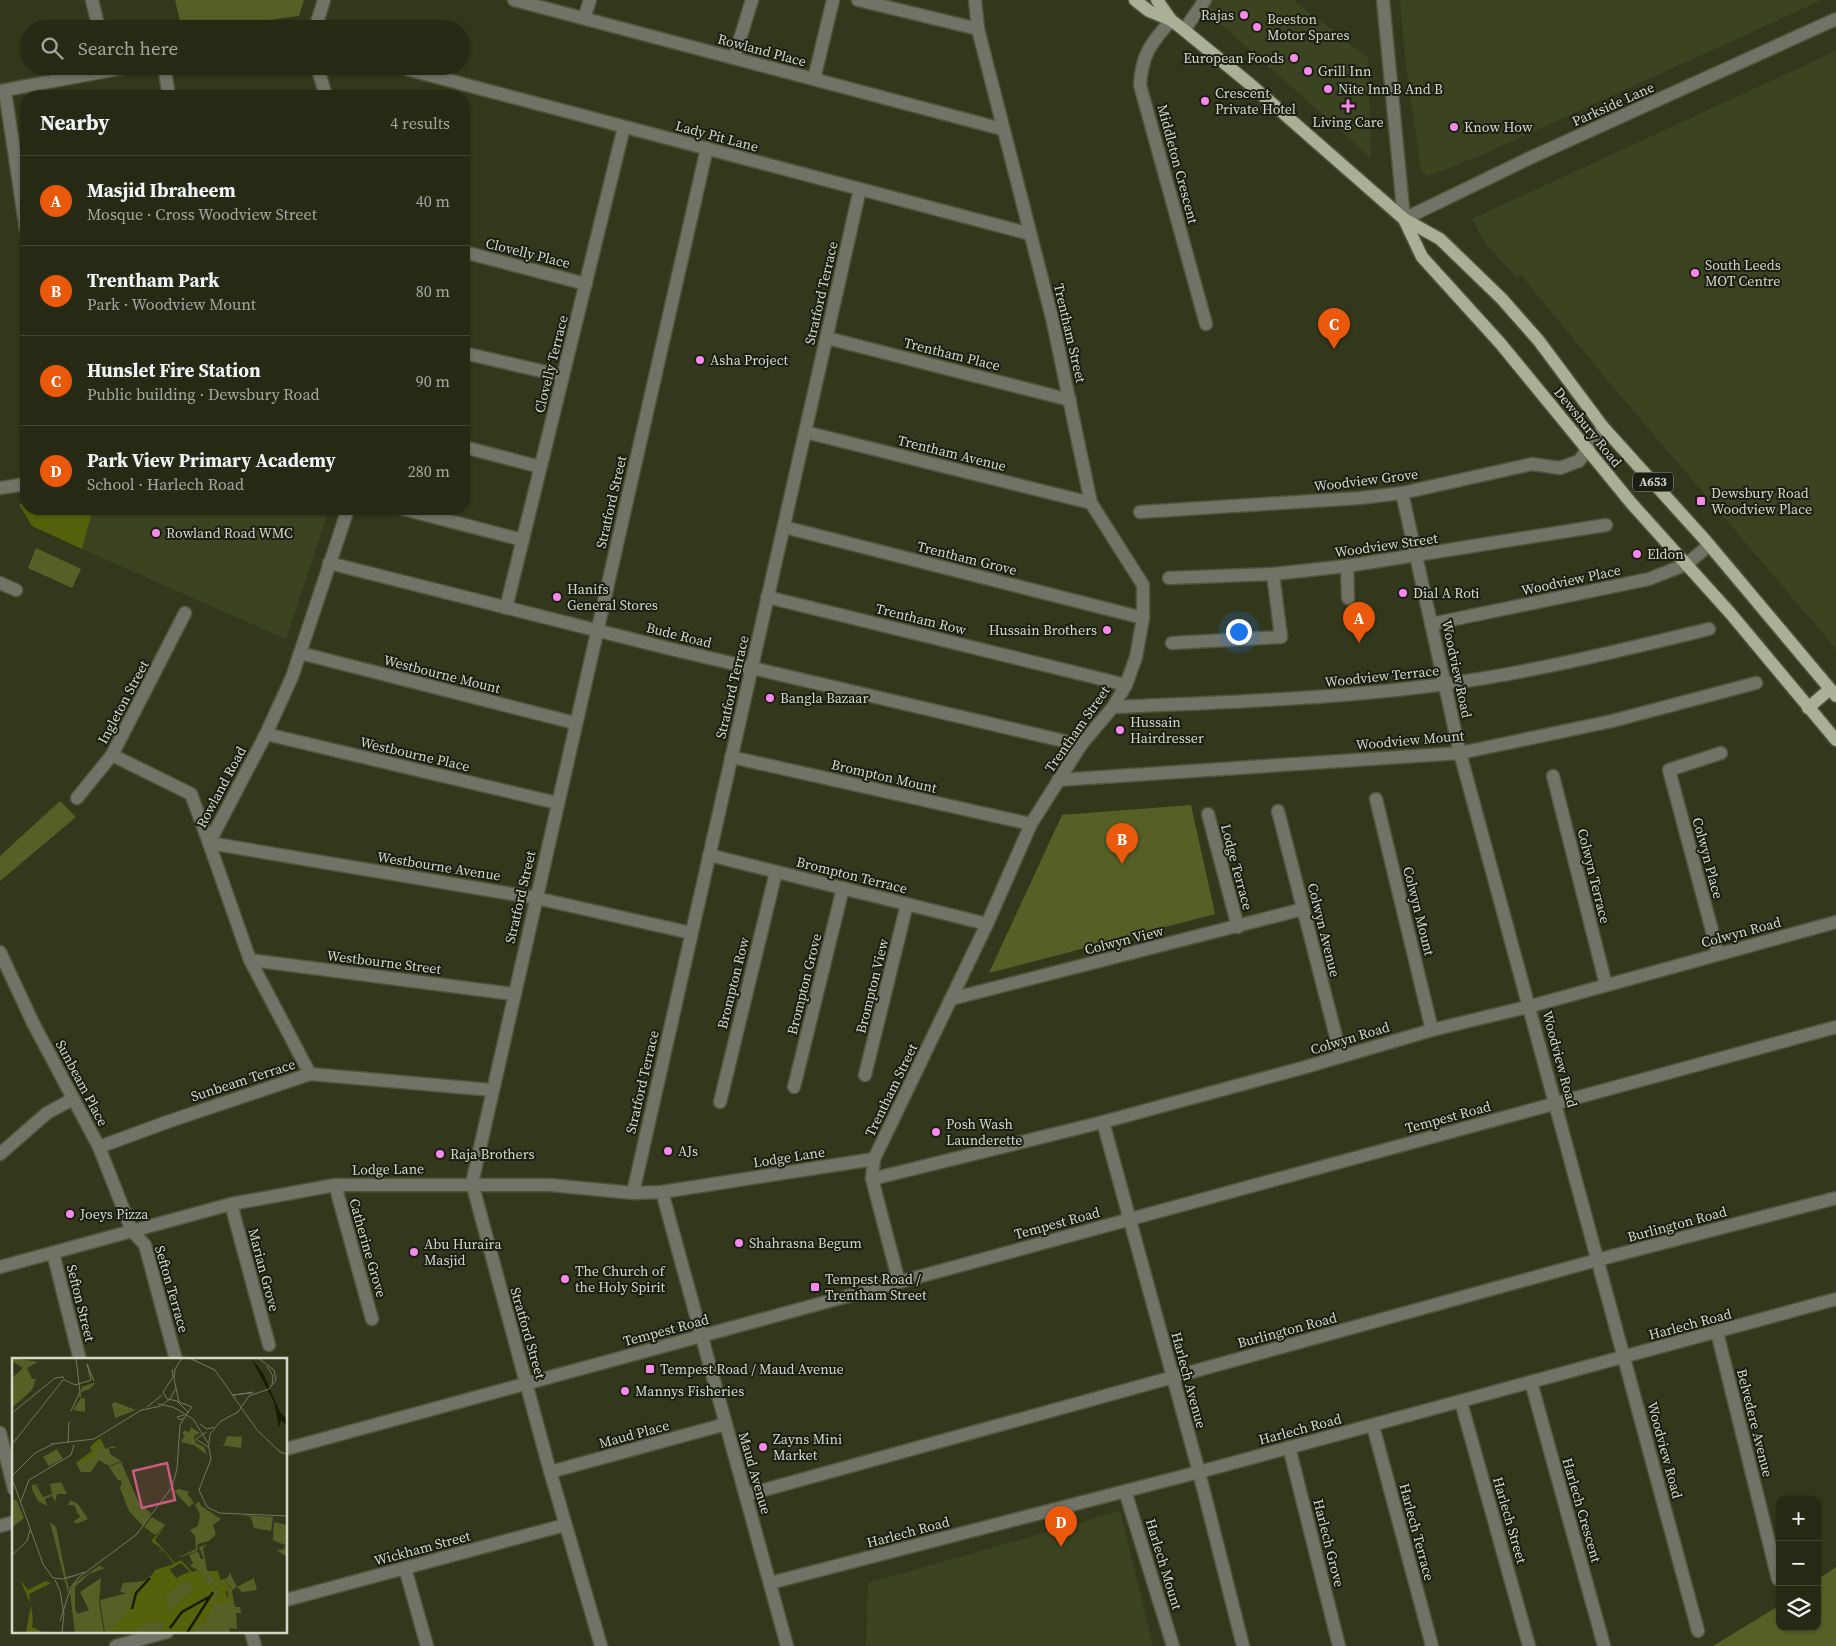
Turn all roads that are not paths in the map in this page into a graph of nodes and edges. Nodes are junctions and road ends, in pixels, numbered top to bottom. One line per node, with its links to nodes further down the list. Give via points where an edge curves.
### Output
1 (92, 0): 15 (street)
2 (324, 0): 16 (street)
3 (514, 0): 13 (street, Rowland Place)
4 (590, 0): 13 (street)
5 (752, 0): 20 (street)
6 (833, 0): 25 (street)
7 (858, 0): 18 (street)
8 (975, 0): 18 (street, Trentham Street)
9 (1135, 0): 17 (main road, Dewsbury Road / A653)
10 (1157, 0): 17 (main road, Dewsbury Road / A653)
11 (1205, 0): 19 (street)
12 (1382, 0): 34 (street)
13 (584, 18): 20 (street, Rowland Place)
14 (1836, 19): 34 (street, Parkside Lane)
15 (97, 20)
16 (318, 20)
17 (1171, 20): 19 (main road, Dewsbury Road / A653); 38 (street, Middleton Crescent, via 1147,48 1141,65 1140,85)
18 (978, 29): 30 (street, Trentham Street)
19 (1184, 30): 34 (main road, Dewsbury Road / A653)
20 (734, 58): 25 (street, Rowland Place)
21 (77, 75): 28 (street)
22 (166, 75): 26 (street)
23 (320, 75): 27 (street)
24 (430, 75): 29 (street, Lady Pit Lane)
25 (814, 79): 30 (street, Rowland Place)
26 (168, 90)
27 (324, 90)
28 (3, 91): 33 (street)
29 (624, 127): 31 (street, Lady Pit Lane); 37 (street, Clovelly Terrace)
30 (1002, 129): 35 (street, Trentham Street)
31 (707, 148): 32 (street, Lady Pit Lane); 74 (street, Stratford Street)
32 (860, 189): 35 (street, Lady Pit Lane); 39 (street, Stratford Terrace)
33 (20, 194)
34 (1404, 219): 43 (main road, Dewsbury Road / A653, via 1440,239 1502,299 1539,341); 46 (main road, Dewsbury Road / A653, via 1422,257 1504,348)
35 (1030, 234): 42 (street, Trentham Street)
36 (470, 254): 37 (street, Clovelly Place)
37 (586, 284): 41 (street, Clovelly Terrace)
38 (1206, 324)
39 (826, 338): 42 (street, Trentham Place); 44 (street, Stratford Terrace)
40 (470, 354): 41 (street)
41 (563, 376): 47 (street, Clovelly Terrace)
42 (1070, 400): 51 (street, Trentham Street)
43 (1603, 427): 46 (street, Woodview Grove); 58 (main road, Dewsbury Road / A653)
44 (805, 432): 51 (street, Trentham Avenue); 56 (street, Stratford Terrace)
45 (470, 450): 47 (street)
46 (1588, 450): 50 (street, Woodview Grove, via 1579,461 1560,468 1532,464); 61 (main road, Dewsbury Road / A653)
47 (540, 468): 57 (street, Clovelly Terrace)
48 (20, 485): 49 (street)
49 (0, 488)
50 (1402, 493): 52 (street, Woodview Grove); 59 (street, Woodview Road)
51 (1091, 503): 71 (street, Trentham Street, via 1144,585)
52 (1140, 512)
53 (346, 515): 60 (street, Rowland Road)
54 (426, 515): 57 (street)
55 (1606, 525): 59 (street, Woodview Street)
56 (784, 527): 67 (street, Stratford Terrace); 71 (street, Trentham Grove)
57 (523, 540): 69 (street, Clovelly Terrace)
58 (1709, 545): 61 (street, Woodview Place); 81 (main road, Dewsbury Road / A653)
59 (1416, 556): 62 (street, Woodview Street); 72 (street, Woodview Road)
60 (329, 563): 69 (street, Bude Road); 76 (street, Rowland Road)
61 (1687, 564): 72 (street, Woodview Place, via 1649,579); 83 (main road, Dewsbury Road / A653)
62 (1347, 566): 63 (street, Woodview Street); 68 (street)
63 (1273, 574): 64 (street, Woodview Street); 75 (street, via 1281,637)
64 (1169, 578)
65 (0, 582): 66 (street)
66 (16, 590)
67 (768, 597): 77 (street, Stratford Terrace); 79 (street, Trentham Row)
68 (1348, 598)
69 (506, 608): 74 (street, Bude Road)
70 (185, 614): 90 (street, Ingleton Street)
71 (1143, 618): 79 (street, Trentham Street, via 1136,657)
72 (1432, 624): 80 (street, Woodview Road)
73 (1709, 629): 80 (street, Woodview Terrace, via 1580,660)
74 (597, 630): 77 (street, Bude Road); 84 (street, Stratford Street)
75 (1172, 643)
76 (300, 653): 84 (street, Westbourne Mount); 85 (street, Rowland Road)
77 (752, 668): 87 (street, Bude Road); 91 (street, Stratford Terrace)
78 (1756, 683): 88 (street, Woodview Mount, via 1612,721)
79 (1126, 684): 82 (street, Trentham Street)
80 (1446, 684): 82 (street, Woodview Terrace, via 1317,698); 88 (street, Woodview Road)
81 (1833, 692): 83 (main road)
82 (1113, 707): 87 (street, Trentham Street)
83 (1808, 708): 86 (main road, Dewsbury Road / A653)
84 (576, 723): 96 (street, Stratford Street)
85 (266, 734): 96 (street, Westbourne Place); 100 (street, Rowland Road)
86 (1836, 740)
87 (1081, 745): 93 (street, Trentham Street)
88 (1460, 753): 93 (street, Woodview Mount); 117 (street, Woodview Road)
89 (1722, 753): 112 (street, Colwyn Place, via 1669,770)
90 (112, 755): 94 (street, Ingleton Street); 100 (street, via 191,794)
91 (731, 757): 99 (street, Brompton Mount); 101 (street, Stratford Terrace)
92 (1552, 776): 114 (street, Colwyn Terrace)
93 (1058, 780): 99 (street, Trentham Street)
94 (77, 798)
95 (1376, 799): 119 (street, Colwyn Mount)
96 (557, 803): 104 (street, Stratford Street)
97 (1278, 810): 106 (street, Colwyn Avenue)
98 (1208, 814): 109 (street, Lodge Terrace)
99 (1031, 824): 108 (street, Trentham Street)
100 (209, 843): 104 (street, Westbourne Avenue); 113 (street, Rowland Road)
101 (709, 855): 102 (street, Brompton Terrace); 110 (street, Stratford Terrace)
102 (776, 872): 103 (street, Brompton Terrace); 126 (street, Brompton Row)
103 (843, 888): 105 (street, Brompton Terrace); 123 (street, Brompton Grove)
104 (536, 898): 110 (street, Westbourne Avenue); 115 (street, Stratford Street)
105 (907, 904): 108 (street, Brompton Terrace); 122 (street, Brompton View)
106 (1304, 909): 109 (street, Colwyn View); 120 (street, Colwyn Avenue)
107 (1836, 922): 112 (street, Colwyn Road)
108 (987, 924): 116 (street, Trentham Street)
109 (1238, 927): 116 (street, Colwyn View)
110 (692, 933): 136 (street, Stratford Terrace)
111 (0, 952): 125 (street, Sunbeam Place)
112 (1718, 953): 114 (street, Colwyn Road)
113 (250, 960): 115 (street, Westbourne Street); 121 (street, Rowland Road)
114 (1606, 985): 117 (street, Colwyn Road)
115 (513, 994): 124 (street, Stratford Street)
116 (951, 999): 131 (street, Trentham Street)
117 (1531, 1006): 119 (street, Colwyn Road); 127 (street, Woodview Road)
118 (1836, 1027): 127 (street, Tempest Road)
119 (1432, 1030): 120 (street, Colwyn Road)
120 (1341, 1056): 128 (street, Colwyn Road)
121 (310, 1074): 124 (street, Sunbeam Terrace); 129 (street, Sunbeam Terrace)
122 (865, 1075)
123 (794, 1087)
124 (492, 1090): 133 (street, Stratford Street)
125 (74, 1099): 129 (street, Sunbeam Place); 130 (street, via 47,1113)
126 (720, 1102)
127 (1556, 1103): 139 (street, Tempest Road); 142 (street, Woodview Road)
128 (1103, 1122): 132 (street, Colwyn Road); 139 (street, Harlech Avenue)
129 (99, 1147): 140 (street, Sunbeam Place)
130 (0, 1154)
131 (874, 1159): 132 (street, Trentham Street); 135 (street, Lodge Lane)
132 (872, 1179): 144 (street, Trentham Street)
133 (472, 1183): 134 (street, Lodge Lane); 136 (street, Lodge Lane, via 550,1185); 155 (street, Stratford Street)
134 (334, 1185): 138 (street, Lodge Lane); 146 (street, Catherine Grove)
135 (662, 1192): 136 (street, Lodge Lane); 148 (street, Maud Avenue)
136 (633, 1193)
137 (1836, 1198): 142 (street, Burlington Road)
138 (231, 1204): 140 (street, Lodge Lane); 149 (street, Marian Grove)
139 (1129, 1219): 144 (street, Tempest Road); 153 (street, Harlech Avenue)
140 (132, 1230): 141 (street, Lodge Lane); 152 (street, Sefton Terrace, via 144,1245)
141 (53, 1254): 143 (street, Lodge Lane); 151 (street, Sefton Street)
142 (1597, 1260): 150 (street, Woodview Road); 153 (street, Burlington Road)
143 (0, 1267)
144 (899, 1282): 148 (street, Tempest Road)
145 (1836, 1299): 147 (street, Harlech Road)
146 (372, 1319)
147 (1717, 1332): 150 (street, Harlech Road); 169 (street, Belvedere Avenue)
148 (701, 1336): 155 (street, Tempest Road); 157 (street, Maud Avenue)
149 (269, 1345)
150 (1624, 1357): 154 (street, Harlech Road); 172 (street, Woodview Road)
151 (79, 1358)
152 (175, 1358)
153 (1173, 1377): 163 (street, Harlech Avenue); 166 (street, Burlington Road)
154 (1530, 1382): 156 (street, Harlech Road); 183 (street, Harlech Crescent)
155 (526, 1383): 161 (street, Tempest Road); 162 (street, Stratford Street)
156 (1461, 1402): 158 (street, Harlech Road); 182 (street, Harlech Street)
157 (725, 1420): 162 (street, Maud Place); 166 (street, Maud Avenue)
158 (1373, 1426): 160 (street, Harlech Road); 181 (street, Harlech Terrace)
159 (0, 1433): 164 (street)
160 (1290, 1447): 163 (street, Harlech Road); 180 (street, Harlech Grove)
161 (288, 1448)
162 (550, 1472): 167 (street, Stratford Street)
163 (1198, 1472): 165 (street, Harlech Road); 179 (street, Harlech Avenue)
164 (12, 1481)
165 (1126, 1491): 170 (street, Harlech Road); 178 (street, Harlech Mount)
166 (746, 1494): 170 (street, Maud Avenue)
167 (565, 1525): 168 (street, Wickham Street); 176 (street, Stratford Street)
168 (405, 1568): 171 (street, Wickham Street); 175 (street)
169 (1776, 1571)
170 (770, 1583): 177 (street, Maud Avenue)
171 (288, 1599)
172 (1698, 1631)
173 (160, 1634): 174 (street)
174 (116, 1646)
175 (427, 1646)
176 (601, 1646)
177 (787, 1646)
178 (1173, 1646)
179 (1243, 1646)
180 (1340, 1646)
181 (1432, 1646)
182 (1529, 1646)
183 (1604, 1646)

